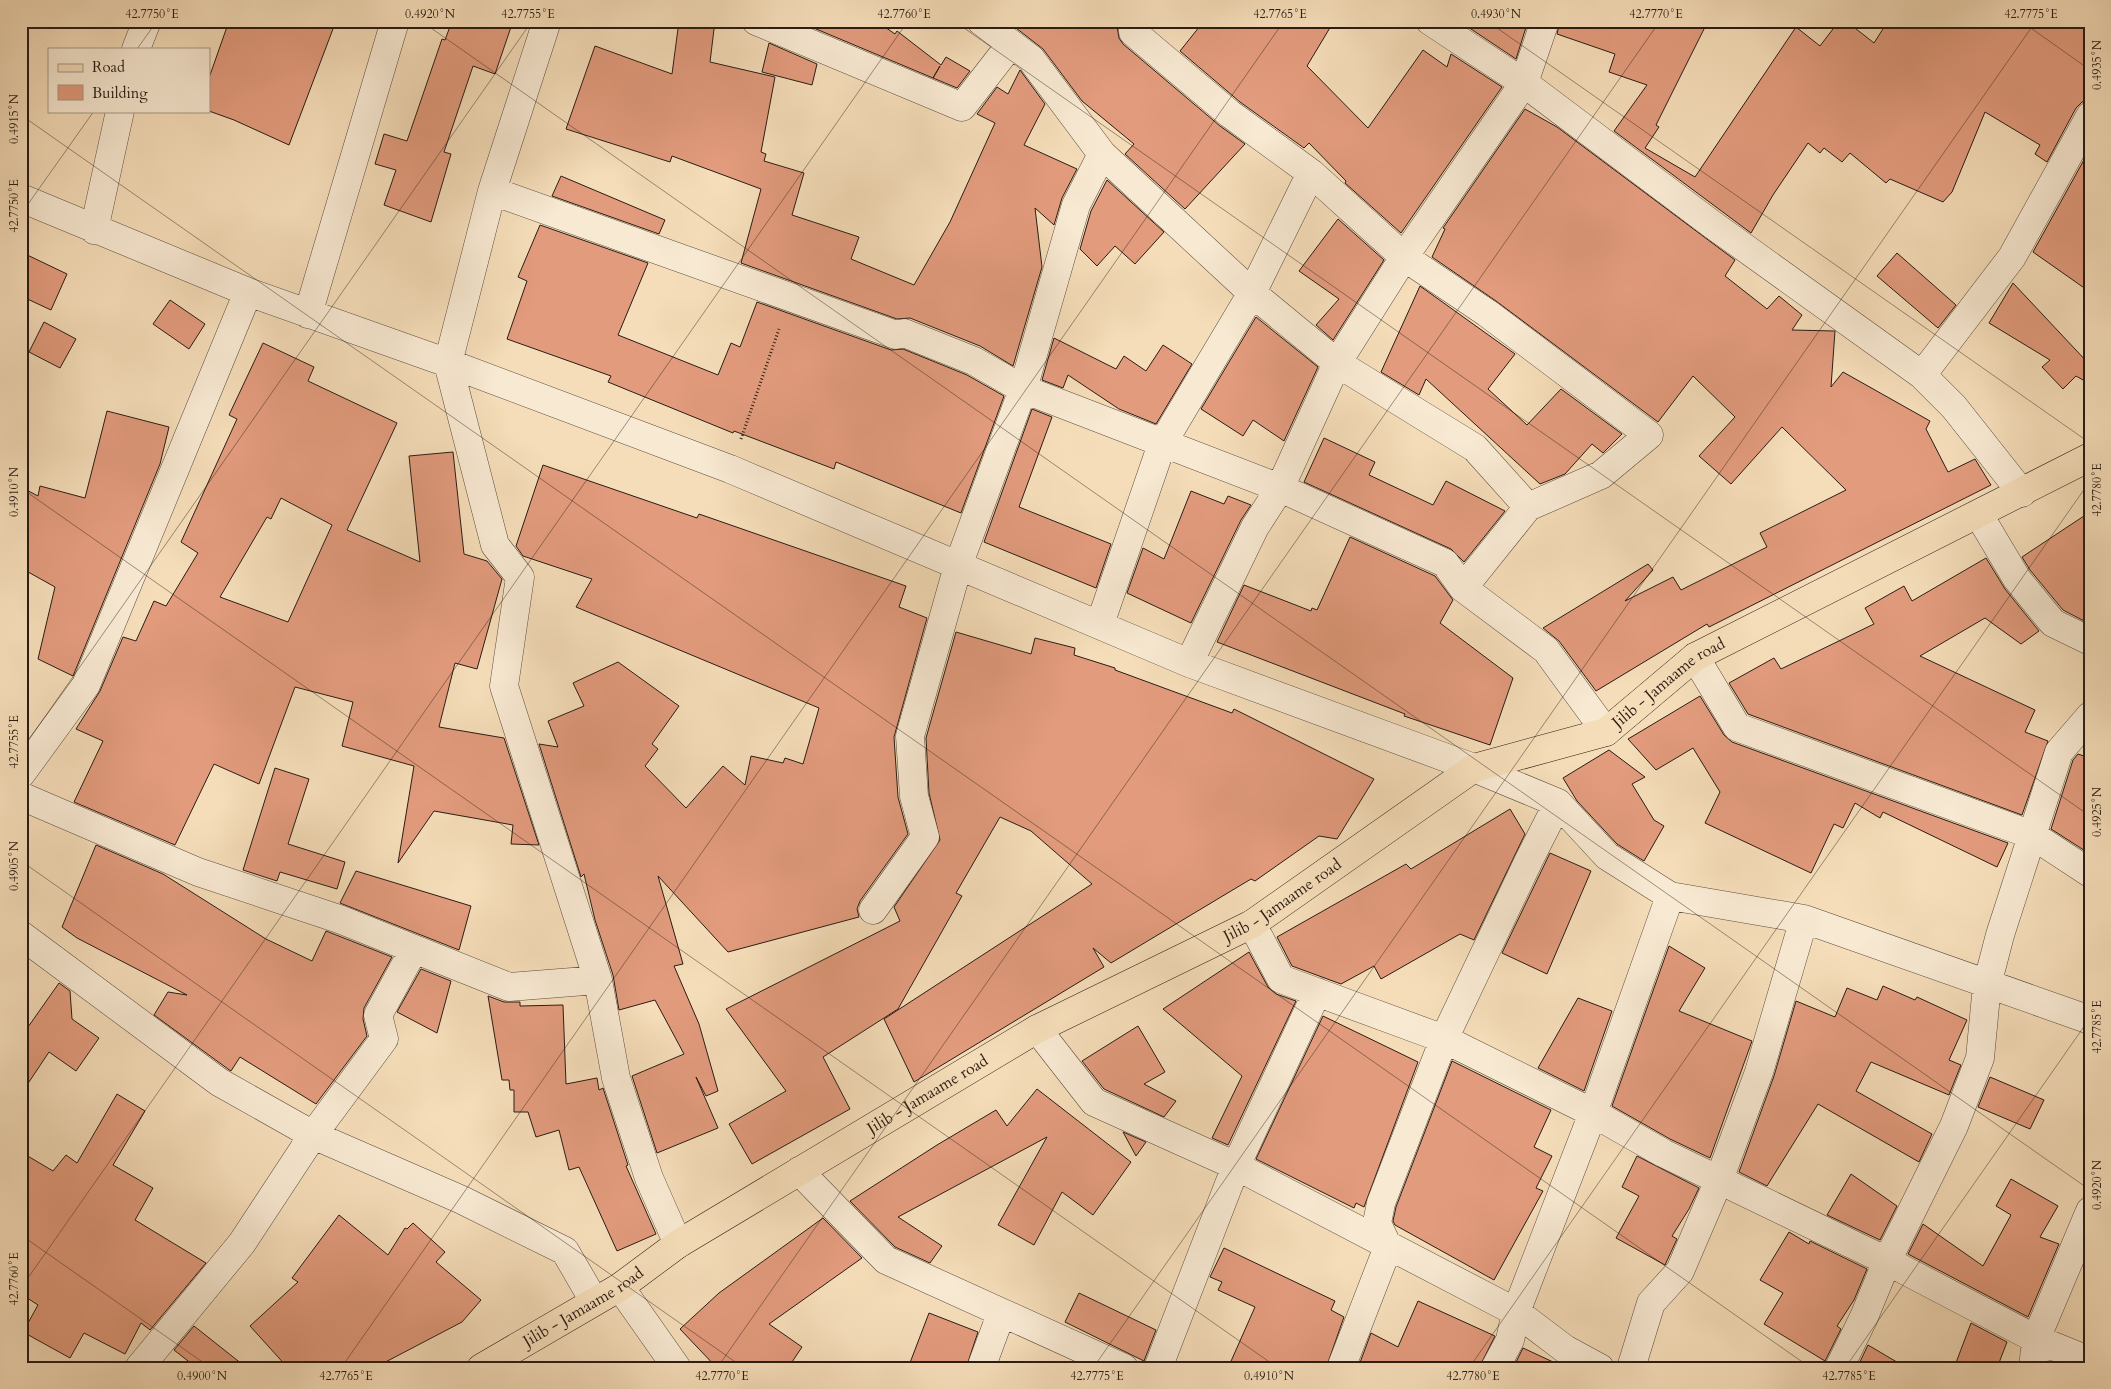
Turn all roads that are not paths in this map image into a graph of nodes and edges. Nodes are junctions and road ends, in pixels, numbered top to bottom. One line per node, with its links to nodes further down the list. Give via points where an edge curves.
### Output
1 (147, 21): 10 (street)
2 (394, 21): 22 (street)
3 (547, 21): 16 (street)
4 (756, 21): 9 (street, via 962,108)
5 (982, 21): 9 (street)
6 (1133, 21): 15 (street, via 1133,32 1230,114)
7 (1430, 21): 11 (street)
8 (1545, 21): 11 (street)
9 (1011, 44): 14 (street, via 1032,59)
10 (136, 48)
11 (1524, 83): 19 (street); 25 (street)
12 (120, 112): 18 (street)
13 (2090, 116): 25 (street, via 2012,257)
14 (1102, 154): 21 (street); 26 (street, via 1076,205)
15 (1311, 174): 19 (street); 21 (street)
16 (492, 191): 23 (street); 26 (street, via 896,335 904,333 974,361)
17 (21, 198): 18 (street)
18 (94, 230): 20 (street)
19 (1404, 257): 24 (street); 31 (street, via 1487,313 1649,435 1601,475)
20 (248, 292): 22 (street); 42 (street, via 86,685)
21 (1252, 293): 24 (street); 27 (street)
22 (308, 314): 23 (street)
23 (448, 363): 33 (street, via 730,469); 53 (street, via 495,545 520,577 504,686)
24 (1338, 363): 29 (street); 31 (street, via 1474,448)
25 (1922, 375): 30 (street, via 1954,407)
26 (1023, 390): 27 (street); 33 (street)
27 (1162, 444): 29 (street); 35 (street)
28 (2090, 457): 30 (main road, Jilib - Jamaame road)
29 (1280, 488): 34 (street, via 1445,563); 38 (street, via 1255,527)
30 (2022, 493): 32 (main road, Jilib - Jamaame road)
31 (1528, 507): 34 (street)
32 (1979, 515): 36 (street, via 2017,579 2053,624); 37 (main road, Jilib - Jamaame road)
33 (958, 566): 35 (street); 48 (street, via 910,736 914,796 925,836)
34 (1463, 588): 40 (street, via 1546,650)
35 (1100, 624): 38 (street)
36 (2090, 641)
37 (1695, 657): 40 (main road, Jilib - Jamaame road); 45 (street, via 1737,727)
38 (1189, 663): 41 (street)
39 (2090, 716): 45 (street, via 2059,752)
40 (1606, 732): 41 (main road, Jilib - Jamaame road)
41 (1474, 768): 44 (street); 50 (main road, Jilib - Jamaame road)
42 (21, 774)
43 (21, 796): 52 (street, via 198,872 339,919)
44 (1558, 803): 47 (street, via 1607,856); 58 (street)
45 (2032, 835): 46 (street); 54 (street)
46 (2090, 874)
47 (1670, 896): 49 (street); 59 (street)
48 (873, 910)
49 (1804, 919): 54 (street); 63 (street, via 1760,1072)
50 (1252, 924): 55 (street, via 1281,979); 57 (main road, Jilib - Jamaame road)
51 (21, 935): 60 (street, via 219,1082)
52 (414, 949): 53 (street, via 509,987); 60 (street, via 378,1015 384,1039)
53 (598, 980): 65 (street, via 616,1078 649,1178)
54 (1987, 985): 56 (street); 67 (street, via 1980,1058 1954,1126)
55 (1318, 992): 58 (street); 61 (street)
56 (2090, 1020)
57 (1037, 1029): 61 (street, via 1094,1102); 62 (main road, Jilib - Jamaame road)
58 (1444, 1039): 59 (street); 66 (street, via 1381,1203 1377,1223)
59 (1593, 1113): 63 (street); 70 (street)
60 (313, 1135): 69 (street, via 462,1200 565,1251); 74 (street, via 242,1243)
61 (1236, 1166): 66 (street); 79 (street)
62 (799, 1172): 65 (main road, Jilib - Jamaame road); 71 (street, via 886,1260)
63 (1719, 1180): 67 (street); 83 (street, via 1680,1271 1651,1304)
64 (2090, 1211): 72 (street)
65 (678, 1244): 68 (main road, Jilib - Jamaame road)
66 (1388, 1247): 70 (street); 80 (street)
67 (1887, 1261): 72 (street); 84 (street)
68 (620, 1287): 69 (main road, Jilib - Jamaame road); 76 (street)
69 (594, 1301): 75 (main road, Jilib - Jamaame road)
70 (1516, 1312): 81 (street, via 1510,1340); 82 (street, via 1565,1349)
71 (1001, 1314): 77 (street); 78 (street)
72 (2036, 1340): 73 (street); 85 (street)
73 (2090, 1361)
74 (139, 1368)
75 (481, 1368)
76 (677, 1368)
77 (981, 1368)
78 (1124, 1368)
79 (1158, 1368)
80 (1341, 1368)
81 (1495, 1368)
82 (1600, 1368)
83 (1631, 1368)
84 (1839, 1368)
85 (2032, 1368)

